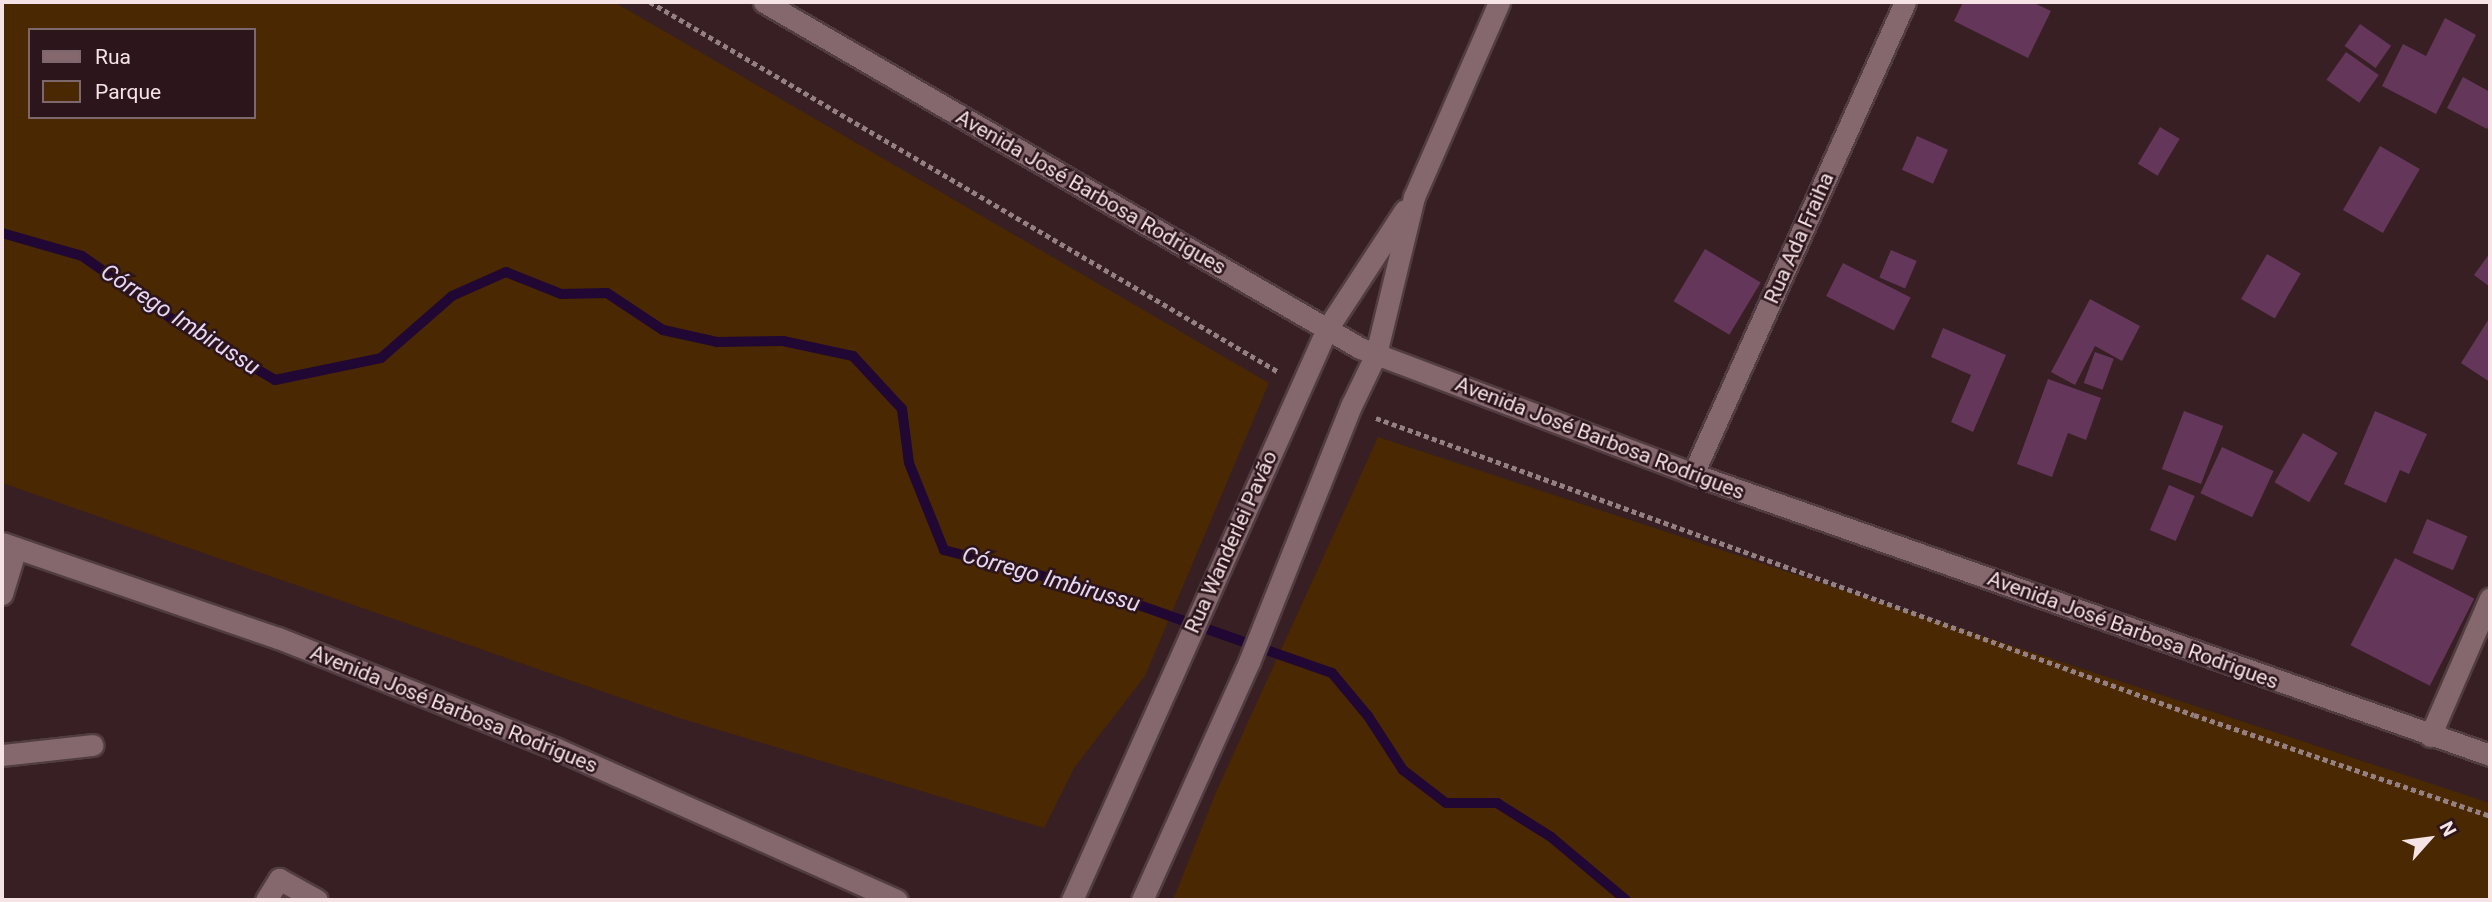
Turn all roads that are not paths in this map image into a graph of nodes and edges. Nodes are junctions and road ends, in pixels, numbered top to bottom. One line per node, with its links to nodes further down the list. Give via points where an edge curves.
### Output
1 (764, 2): 5 (main road, Avenida José Barbosa Rodrigues)
2 (1499, 2): 4 (main road, Rua Wanderlei Pavão)
3 (1905, 2): 7 (main road, Rua Ada Fraiha)
4 (1414, 197): 5 (main road, Rua Wanderlei Pavão); 6 (main road, Rua Wanderlei Pavão)
5 (1327, 329): 6 (main road, Avenida José Barbosa Rodrigues); 18 (main road, Rua Wanderlei Pavão)
6 (1376, 354): 7 (main road, Avenida José Barbosa Rodrigues); 19 (main road, Rua Wanderlei Pavão, via 1249,662)
7 (1693, 474): 11 (main road, Avenida José Barbosa Rodrigues)
8 (9, 545): 9 (main road); 17 (main road, Avenida José Barbosa Rodrigues, via 278,638 543,743)
9 (2, 594)
10 (2490, 598): 11 (main road)
11 (2430, 736): 14 (main road, Avenida José Barbosa Rodrigues)
12 (92, 745): 13 (main road)
13 (2, 755)
14 (2490, 755)
15 (266, 900): 16 (main road, via 279,879)
16 (317, 900)
17 (897, 900)
18 (1072, 900)
19 (1142, 900)

